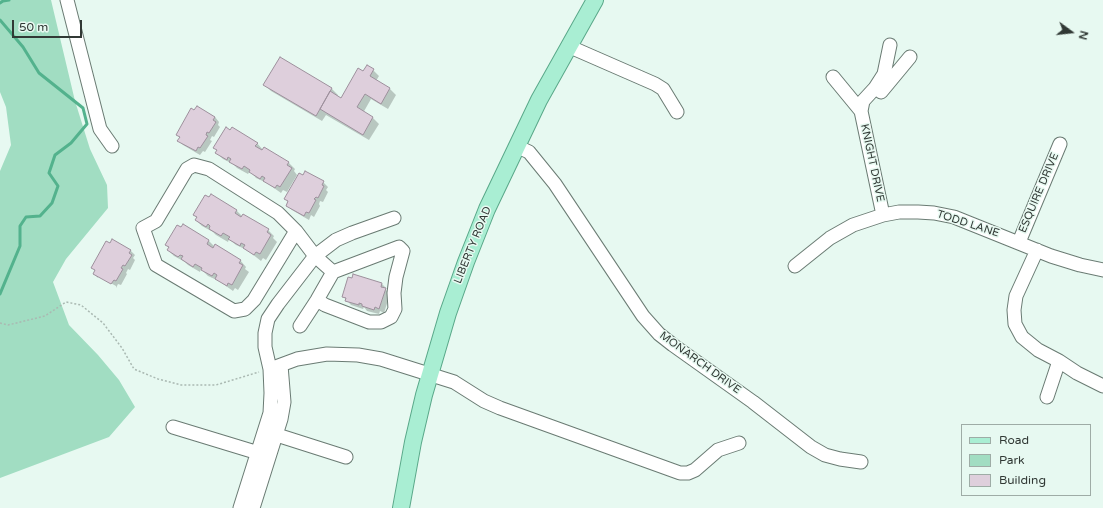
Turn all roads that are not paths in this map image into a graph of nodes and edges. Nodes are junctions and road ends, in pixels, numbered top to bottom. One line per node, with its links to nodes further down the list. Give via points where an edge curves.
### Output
1 (67, 0): 10 (street, via 100,129)
2 (595, 0): 4 (main road, LIBERTY ROAD)
3 (890, 45): 7 (street, via 884,74 863,101)
4 (568, 46): 8 (street, via 664,89); 11 (main road, LIBERTY ROAD)
5 (910, 57): 7 (street, via 875,100)
6 (833, 77): 7 (street)
7 (861, 111): 12 (street, KNIGHT DRIVE)
8 (677, 112)
9 (1060, 144): 15 (street, ESQUIRE DRIVE)
10 (112, 146)
11 (516, 146): 25 (main road, LIBERTY ROAD, via 466,262); 34 (street, MONARCH DRIVE, via 529,152 555,184 643,316 659,334 811,447 832,457)
12 (883, 215): 15 (street, TODD LANE, via 934,212); 18 (street, TODD LANE, via 852,225 830,238)
13 (394, 218): 17 (street, via 336,240)
14 (296, 231): 14 (street, via 254,300 245,309 234,311 156,265 142,228 156,221 187,169 194,165 209,169 278,213); 17 (street)
15 (1019, 242): 16 (street, TODD LANE)
16 (1037, 250): 19 (street, TODD LANE); 23 (street, via 1016,296 1015,324 1022,337 1038,350)
17 (315, 256): 20 (street); 24 (street, via 268,319 265,347)
18 (795, 266)
19 (1103, 270)
20 (332, 272): 21 (street); 21 (street, via 399,246 403,251 396,277 395,309 391,318 381,322 369,322)
21 (317, 300): 22 (street)
22 (300, 326)
23 (1059, 361): 26 (street); 27 (street)
24 (276, 367): 25 (street, via 297,359 327,354 358,355 381,359); 28 (street); 30 (street, via 284,402)
25 (429, 375): 31 (street, via 454,382 500,408 680,473 695,470 718,450); 37 (main road, LIBERTY ROAD)
26 (1103, 386)
27 (1047, 397)
28 (267, 423): 30 (street); 32 (street)
29 (173, 427): 32 (street)
30 (277, 435): 32 (street); 33 (street)
31 (739, 443)
32 (263, 455): 35 (street); 36 (street)
33 (346, 457)
34 (861, 462)
35 (240, 508)
36 (254, 508)
37 (401, 508)

